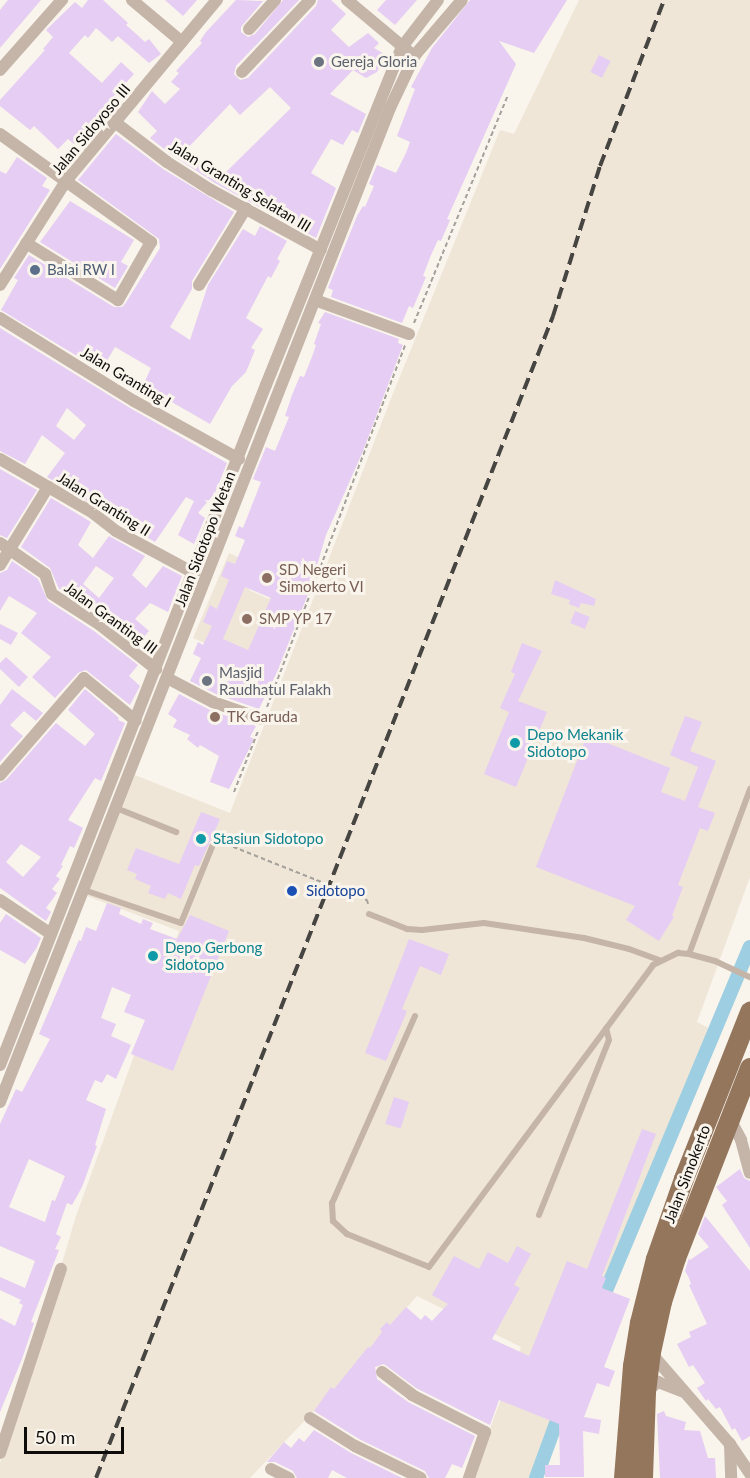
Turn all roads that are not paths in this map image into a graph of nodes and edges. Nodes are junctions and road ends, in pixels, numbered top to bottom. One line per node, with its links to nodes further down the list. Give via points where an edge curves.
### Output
1 (62, 0): 13 (street)
2 (132, 0): 10 (street)
3 (217, 0): 10 (street, Jalan Sidoyoso III)
4 (275, 0): 9 (street)
5 (310, 0): 14 (street)
6 (347, 0): 11 (street)
7 (438, 0): 11 (street, Jalan Sidotopo Wetan)
8 (462, 0): 12 (street, Jalan Sidotopo Wetan)
9 (249, 30)
10 (182, 42): 15 (street, Jalan Sidoyoso III)
11 (402, 47): 12 (street); 20 (street, Jalan Sidotopo Wetan)
12 (415, 55): 23 (street, Jalan Sidotopo Wetan, via 390,108)
13 (0, 70)
14 (242, 72)
15 (116, 123): 17 (street, Jalan Sidoyoso III); 18 (street, Jalan Granting Selatan III, via 167,162)
16 (0, 134): 17 (street)
17 (66, 181): 19 (street, Jalan Sidoyoso III); 19 (street, via 151,242 118,300)
18 (246, 208): 20 (street, Jalan Granting Selatan III); 22 (street)
19 (26, 243): 21 (street, Jalan Sidoyoso III)
20 (321, 250): 26 (street, Jalan Sidotopo Wetan)
21 (0, 285)
22 (199, 285)
23 (315, 300): 25 (street); 27 (street, Jalan Sidotopo Wetan)
24 (0, 318): 29 (street, Jalan Granting I, via 134,401)
25 (409, 334)
26 (266, 385): 27 (street); 29 (street, Jalan Sidotopo Wetan)
27 (279, 389): 35 (street, Jalan Sidotopo Wetan)
28 (0, 459): 30 (street, Jalan Granting II)
29 (239, 459): 33 (street, Jalan Sidotopo Wetan)
30 (48, 487): 31 (street); 33 (street, Jalan Granting II, via 116,531)
31 (5, 547): 32 (street); 34 (street, Jalan Granting III, via 45,574 52,594 99,624)
32 (0, 565)
33 (194, 573): 34 (street, Jalan Sidotopo Wetan)
34 (156, 669): 37 (street, Jalan Sidotopo Wetan)
35 (167, 678): 36 (street, via 213,702); 40 (street, Jalan Sidotopo Wetan)
36 (262, 719)
37 (136, 721): 38 (street, via 85,678); 46 (street, Jalan Sidotopo Wetan)
38 (0, 776)
39 (750, 789): 47 (lane)
40 (115, 808): 41 (lane); 43 (street, Jalan Sidotopo Wetan)
41 (176, 832)
42 (217, 841): 43 (lane, via 181,923)
43 (84, 890): 55 (street, Jalan Sidotopo Wetan)
44 (0, 900): 46 (street)
45 (369, 914): 48 (lane, via 407,929 484,923 584,938)
46 (51, 934): 53 (street, Jalan Sidotopo Wetan)
47 (690, 954): 48 (lane, via 678,952); 49 (lane)
48 (659, 960): 52 (lane)
49 (749, 976)
50 (750, 1012): 60 (highway, Jalan Simokerto, via 656,1259)
51 (415, 1016): 52 (lane, via 332,1203 333,1221 347,1234 429,1267)
52 (606, 1028): 58 (lane, via 609,1040)
53 (0, 1065)
54 (750, 1068): 56 (highway, Jalan Simokerto)
55 (0, 1102)
56 (730, 1119): 57 (street, via 741,1140); 60 (highway, Jalan Simokerto)
57 (750, 1173)
58 (539, 1215)
59 (61, 1269): 66 (street)
60 (644, 1346): 62 (highway); 63 (street); 72 (highway, via 627,1420)
61 (382, 1372): 71 (street, via 412,1395 483,1429 485,1437)
62 (646, 1392): 63 (street, via 658,1382); 73 (highway)
63 (686, 1393): 65 (street)
64 (310, 1418): 70 (street, via 355,1446)
65 (730, 1444): 68 (street); 74 (street)
66 (0, 1453)
67 (271, 1468): 69 (street)
68 (750, 1474)
69 (289, 1478)
70 (421, 1478)
71 (469, 1478)
72 (624, 1478)
73 (643, 1478)
74 (731, 1478)

